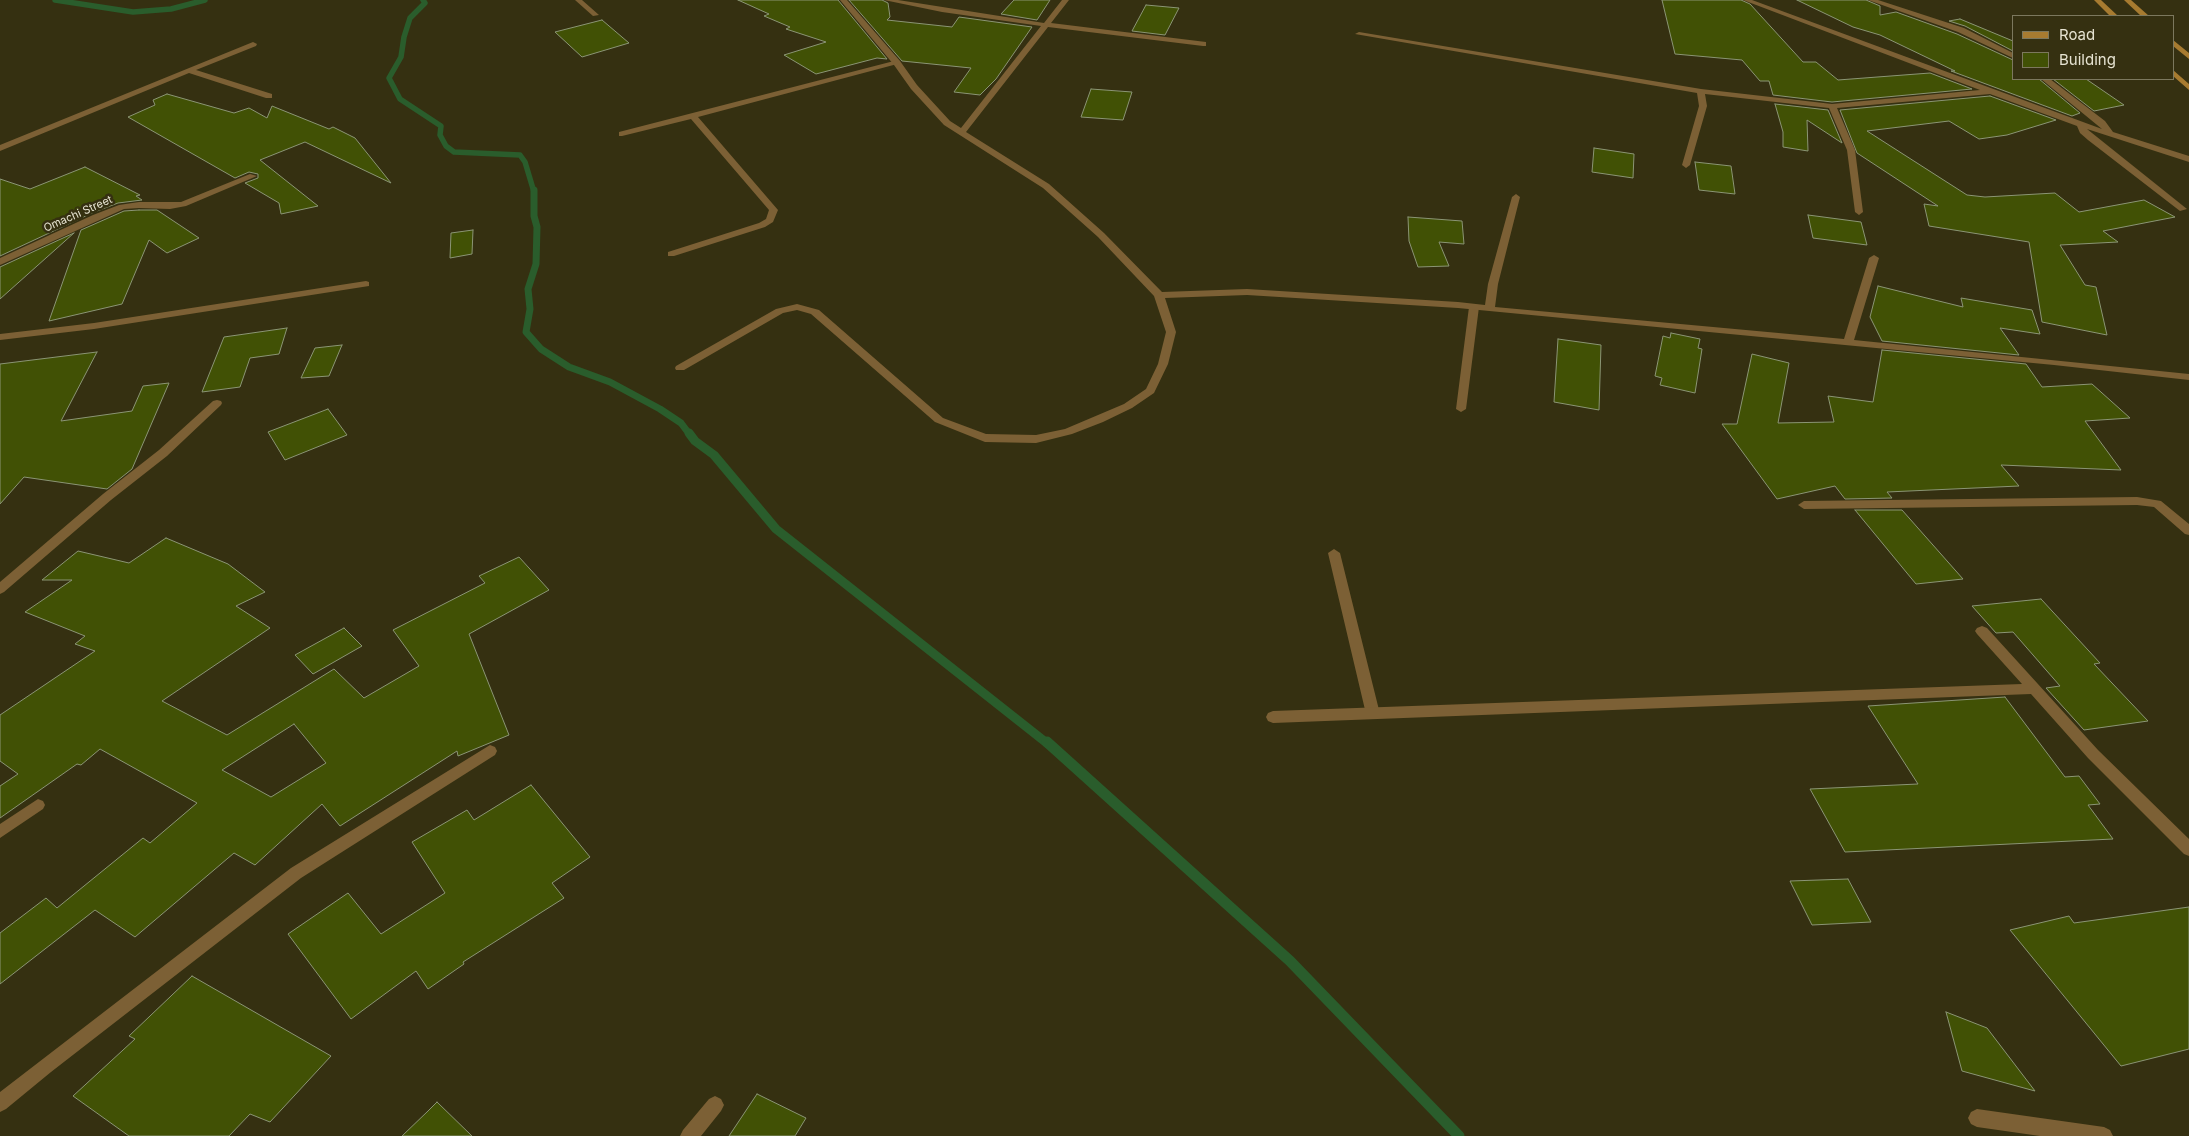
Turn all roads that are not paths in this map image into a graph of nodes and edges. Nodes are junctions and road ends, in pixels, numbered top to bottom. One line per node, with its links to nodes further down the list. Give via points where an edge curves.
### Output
1 (578, 0): 9 (street)
2 (843, 0): 19 (street)
3 (887, 0): 12 (street)
4 (1066, 0): 12 (street)
5 (1746, 0): 25 (street)
6 (1871, 0): 17 (street, via 1962,30)
7 (2097, 0): 10 (main road)
8 (2127, 0): 11 (main road)
9 (595, 15)
10 (2113, 15)
11 (2144, 15)
12 (1046, 25): 16 (street); 30 (street)
13 (1359, 34): 24 (street)
14 (2174, 43): 18 (main road)
15 (253, 44): 20 (street)
16 (1203, 44)
17 (2012, 55)
18 (2189, 57)
19 (897, 63): 28 (street); 30 (street, via 914,87 947,123)
20 (188, 70): 26 (street); 33 (street)
21 (2174, 73): 23 (main road)
22 (2046, 80): 32 (street, via 2102,123)
23 (2189, 88)
24 (1701, 91): 27 (street); 35 (street, via 1702,106)
25 (1992, 91): 27 (street); 29 (street)
26 (270, 96)
27 (1832, 106): 39 (street, via 1851,150)
28 (693, 116): 31 (street); 40 (street, via 774,210 770,220 762,226)
29 (2081, 124): 32 (street); 38 (street, via 2091,138)
30 (961, 133): 44 (street, via 1046,186 1101,235)
31 (622, 134)
32 (2110, 134): 34 (street)
33 (0, 148)
34 (2189, 159)
35 (1686, 165)
36 (253, 176): 42 (street, Omachi Street, via 183,204 122,207)
37 (1516, 197): 46 (street)
38 (2183, 208)
39 (1859, 212)
40 (671, 254)
41 (1874, 258): 48 (street)
42 (0, 262)
43 (366, 284): 47 (street, via 94,326)
44 (1159, 295): 45 (street, via 1247,292); 49 (street, via 1171,332 1163,364 1150,391 1099,420 1068,432 1036,439 985,438 939,420 815,312 797,307 780,312)
45 (1474, 307): 46 (street); 52 (street)
46 (1490, 309): 48 (street)
47 (0, 337)
48 (1848, 343): 50 (street)
49 (680, 368)
50 (2189, 377)
51 (217, 403): 56 (street, via 163,453)
52 (1461, 409)
53 (1804, 505): 54 (street, via 2137,500 2157,504)
54 (2189, 531)
55 (1334, 553): 59 (street)
56 (0, 589)
57 (1982, 631): 58 (street)
58 (2034, 689): 59 (street); 64 (street, via 2093,754)
59 (1373, 714): 60 (street)
60 (1273, 717)
61 (490, 751): 65 (street, via 296,873)
62 (38, 805): 63 (street)
63 (0, 832)
64 (2189, 849)
65 (0, 1103)
66 (715, 1105): 68 (street)
67 (1977, 1118): 69 (street)
68 (689, 1136)
69 (2104, 1136)

